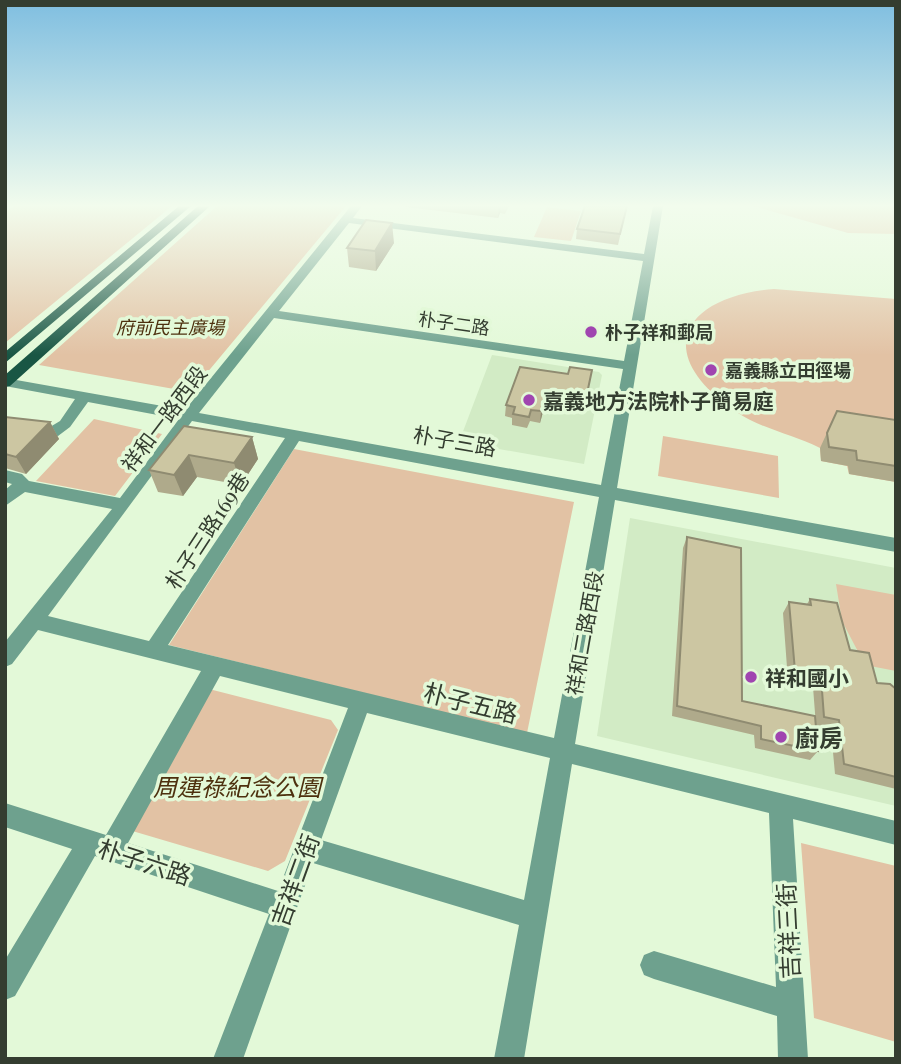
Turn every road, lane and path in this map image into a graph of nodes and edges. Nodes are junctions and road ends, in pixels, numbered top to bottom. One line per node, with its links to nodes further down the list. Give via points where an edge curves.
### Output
1 (127, 256): 7 (main road)
2 (149, 256): 9 (main road)
3 (318, 256): 6 (street, 祥和一路西段)
4 (630, 256): 5 (street)
5 (649, 258): 8 (street, 祥和二路西段)
6 (273, 314): 8 (street, 朴子二路); 11 (street, 祥和一路西段)
7 (5, 359)
8 (630, 366): 16 (street, 祥和二路西段)
9 (6, 381): 10 (street, 朴子三路)
10 (85, 396): 11 (street, 朴子三路); 12 (street, via 65,424 53,432)
11 (189, 415): 13 (street, 朴子三路); 18 (street, 祥和一路西段)
12 (5, 425)
13 (296, 434): 16 (street, 朴子三路); 21 (street, 朴子三路169巷)
14 (5, 476): 15 (street)
15 (24, 486): 17 (street); 18 (street)
16 (608, 492): 19 (street, 朴子三路); 25 (street, 祥和二路西段)
17 (5, 500)
18 (124, 505): 20 (street, 祥和一路西段)
19 (896, 545)
20 (34, 621): 21 (street, 朴子五路); 22 (street, 祥和一路西段)
21 (154, 650): 23 (street, 朴子五路)
22 (5, 658)
23 (215, 665): 24 (street, 朴子五路); 29 (street)
24 (361, 701): 25 (street, 朴子五路); 30 (street, 吉祥二街)
25 (562, 752): 26 (street, 朴子五路); 32 (street, 祥和二路西段)
26 (780, 803): 28 (street, 朴子五路); 35 (street, 吉祥三街)
27 (5, 815): 29 (street, 朴子六路)
28 (896, 832)
29 (100, 846): 31 (street, 朴子六路); 34 (street)
30 (306, 848): 31 (street, 吉祥二街); 32 (street)
31 (285, 906): 36 (street, 吉祥二街)
32 (534, 916): 37 (street, 祥和二路西段)
33 (654, 965): 35 (street)
34 (5, 986)
35 (791, 1006): 38 (street, 吉祥三街)
36 (228, 1059)
37 (509, 1059)
38 (793, 1059)

